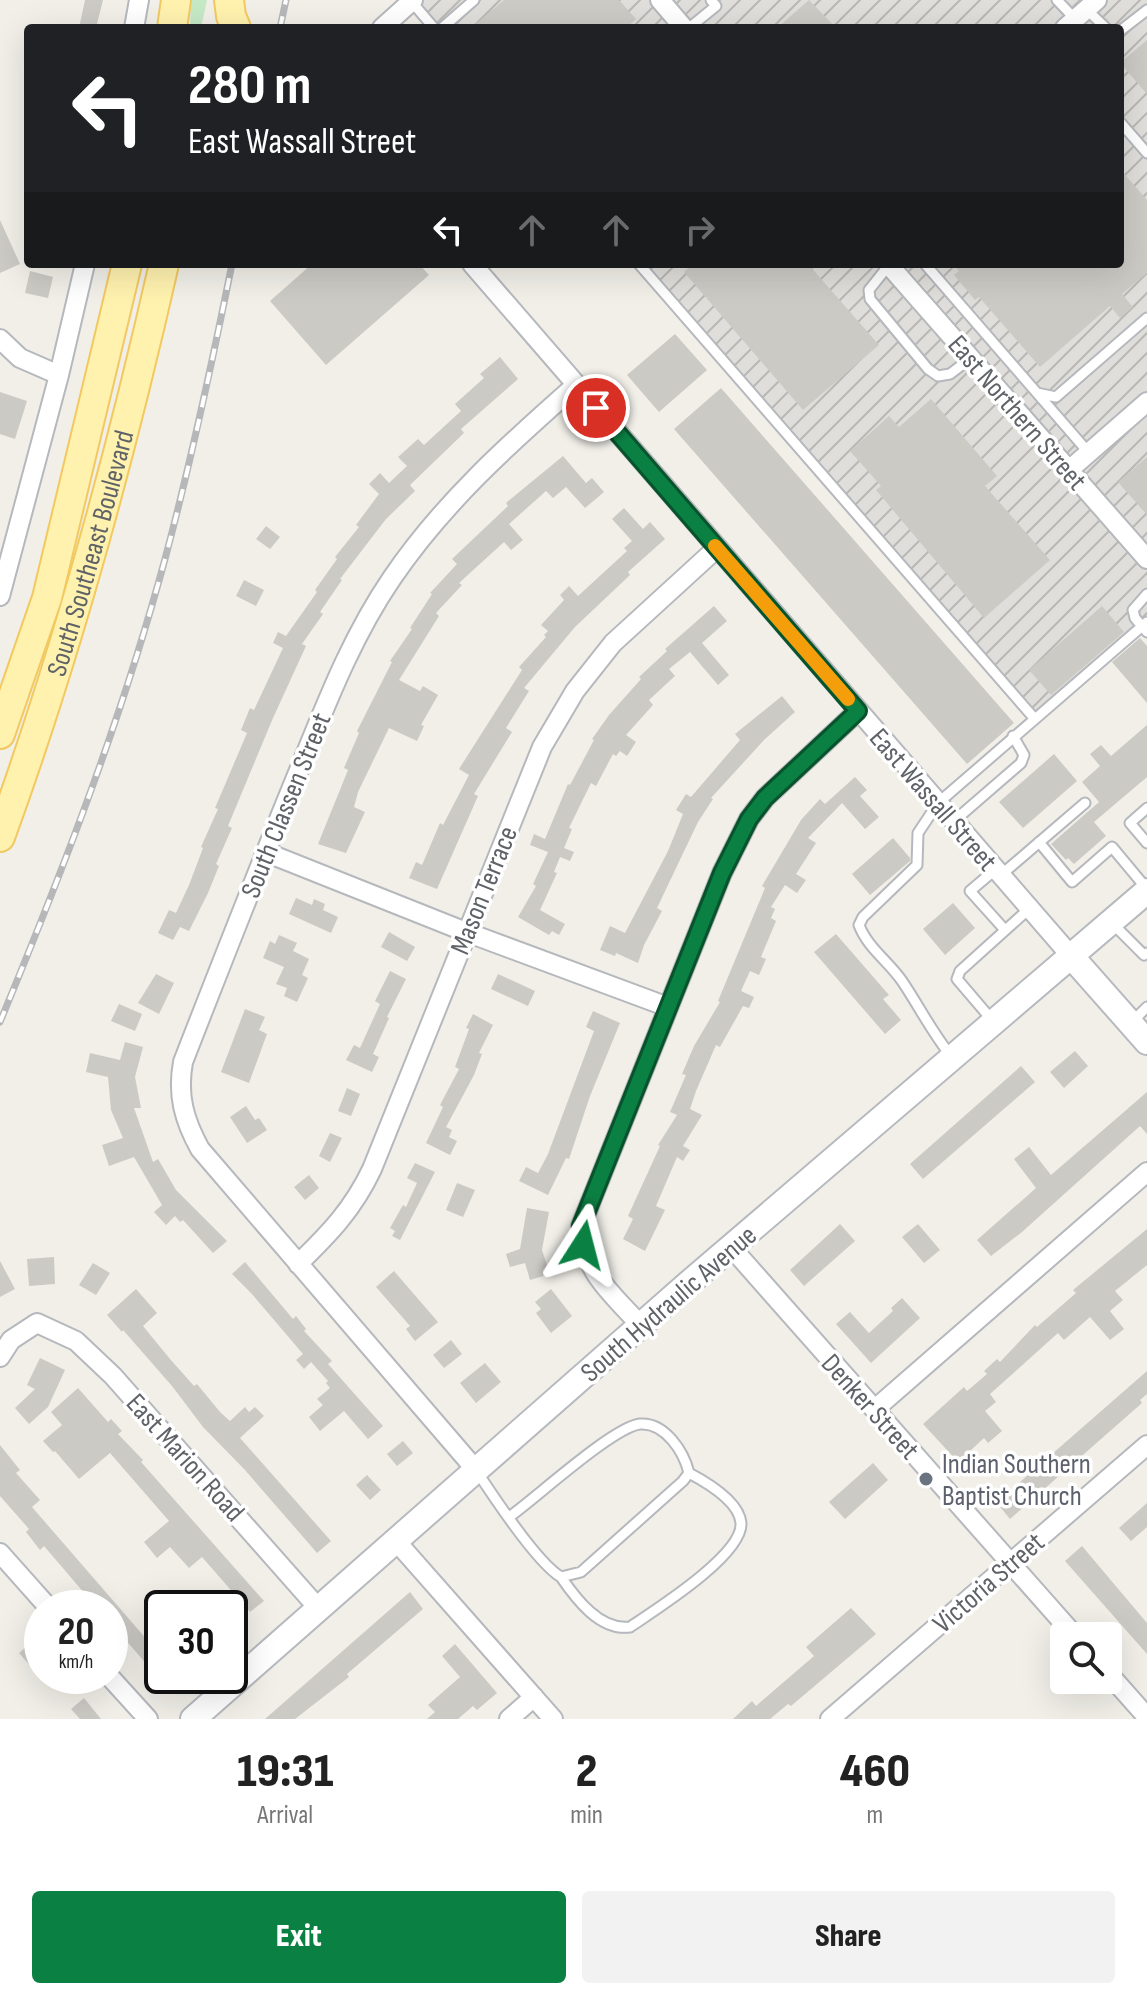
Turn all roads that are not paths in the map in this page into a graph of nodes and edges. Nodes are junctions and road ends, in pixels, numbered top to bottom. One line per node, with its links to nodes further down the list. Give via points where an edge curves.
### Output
1 (139, 0): 13 (street)
2 (176, 0): 14 (main road)
3 (182, 0): 15 (main road)
4 (217, 0): 16 (main road)
5 (229, 0): 17 (main road)
6 (474, 0): 20 (lane)
7 (660, 0): 21 (street)
8 (711, 0): 22 (lane, via 716,6)
9 (1057, 0): 12 (lane)
10 (412, 1): 18 (street); 19 (lane)
11 (1147, 10): 24 (lane)
12 (1081, 14): 23 (lane)
13 (135, 24)
14 (173, 24)
15 (184, 24)
16 (212, 24)
17 (234, 24)
18 (386, 24)
19 (431, 24)
20 (447, 24)
21 (682, 24)
22 (691, 24)
23 (1099, 24)
24 (1124, 28)
25 (1124, 127): 26 (lane)
26 (1147, 153)
27 (84, 268): 38 (street)
28 (126, 268): 52 (main road, South Southeast Boulevard, via 47,598)
29 (163, 268): 58 (main road, South Southeast Boulevard, via 83,585)
30 (475, 268): 39 (street, East Wassall Street)
31 (642, 268): 51 (lane)
32 (887, 268): 37 (lane, via 869,290 870,299 928,369 938,376 950,374)
33 (892, 268): 37 (street, East Northern Street)
34 (928, 268): 40 (lane)
35 (1147, 318): 40 (lane, via 1056,397)
36 (0, 339): 38 (street, via 20,358)
37 (971, 358): 43 (street, East Northern Street)
38 (59, 375): 45 (street)
39 (576, 385): 44 (street, East Wassall Street); 61 (street, South Classen Street, via 489,462 392,578 344,661)
40 (1037, 393): 42 (lane)
41 (1147, 402): 42 (street)
42 (1089, 453): 43 (street)
43 (1069, 470): 46 (street, East Northern Street)
44 (717, 548): 50 (street, East Wassall Street); 67 (street, Mason Terrace, via 613,643 575,691 530,773)
45 (5, 559): 48 (street)
46 (1147, 559)
47 (1147, 594): 49 (lane, via 1133,610)
48 (0, 596)
49 (1145, 627): 51 (lane)
50 (858, 711): 54 (street, East Wassall Street); 70 (street, via 781,781 749,819)
51 (1034, 718): 53 (lane)
52 (0, 734)
53 (1013, 736): 54 (lane); 57 (lane, via 1024,755 1021,763)
54 (938, 803): 57 (street, East Wassall Street); 74 (lane, via 918,833 917,865 859,925)
55 (1085, 803): 59 (lane)
56 (1147, 808): 60 (lane, via 1130,823)
57 (954, 821): 62 (street, East Wassall Street)
58 (0, 837)
59 (1039, 842): 62 (lane); 63 (lane, via 1072,882 1112,847)
60 (1147, 843)
61 (265, 852): 67 (street); 77 (street, South Classen Street, via 183,1062 180,1094 200,1149)
62 (998, 872): 64 (street, East Wassall Street); 66 (lane, via 970,891)
63 (1147, 890): 65 (street, South Hydraulic Avenue)
64 (1030, 908): 66 (lane); 69 (street, East Wassall Street)
65 (1110, 922): 68 (lane); 69 (street, South Hydraulic Avenue)
66 (1005, 930): 72 (lane, via 957,979)
67 (466, 932): 70 (street); 77 (street, Mason Terrace, via 359,1197)
68 (1146, 955)
69 (1071, 956): 71 (street, East Wassall Street); 72 (street, South Hydraulic Avenue)
70 (668, 1007): 78 (street, via 581,1226 594,1273)
71 (1139, 1016): 73 (street, East Wassall Street)
72 (995, 1023): 74 (street, South Hydraulic Avenue)
73 (1147, 1042)
74 (953, 1058): 76 (street, South Hydraulic Avenue)
75 (1147, 1172): 80 (street)
76 (731, 1247): 78 (street, South Hydraulic Avenue); 80 (street, Denker Street)
77 (298, 1264): 82 (street, South Classen Street)
78 (641, 1326): 82 (street, South Hydraulic Avenue)
79 (0, 1357): 90 (street, East Marion Road, via 11,1340 37,1323 76,1341)
80 (875, 1409): 87 (street, Denker Street)
81 (1147, 1445): 87 (street, Victoria Street)
82 (476, 1470): 84 (lane); 85 (street, South Hydraulic Avenue)
83 (689, 1473): 84 (lane, via 673,1441 658,1428 640,1424 576,1464); 88 (lane, via 591,1564); 88 (lane, via 709,1484 739,1514 740,1534 721,1558 623,1628 588,1610)
84 (509, 1517): 88 (lane)
85 (396, 1541): 90 (street, South Hydraulic Avenue); 94 (street)
86 (0, 1553): 89 (street)
87 (1010, 1563): 91 (street, Denker Street); 100 (street, Victoria Street)
88 (561, 1577)
89 (33, 1590)
90 (319, 1609): 97 (street, South Hydraulic Avenue)
91 (1063, 1622)
92 (1122, 1689): 95 (street)
93 (125, 1694): 96 (street)
94 (534, 1697): 98 (street); 99 (street)
95 (1147, 1717)
96 (148, 1719)
97 (193, 1719)
98 (509, 1719)
99 (553, 1719)
100 (830, 1719)

